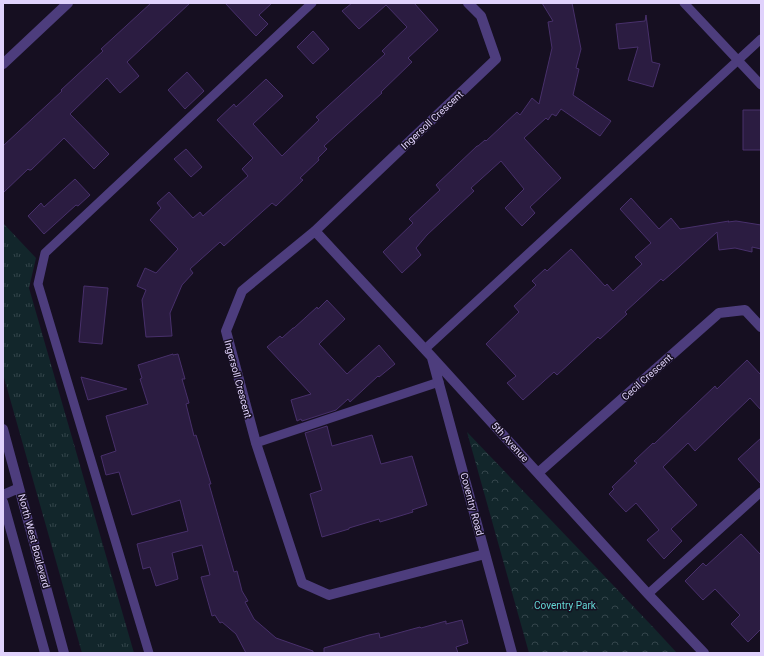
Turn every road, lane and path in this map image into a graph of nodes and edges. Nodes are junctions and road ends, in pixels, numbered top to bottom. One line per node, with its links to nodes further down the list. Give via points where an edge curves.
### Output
1 (68, 3): 7 (street)
2 (312, 3): 24 (lane, via 45,253 38,284)
3 (468, 3): 9 (street, Ingersoll Crescent, via 481,16 496,59)
4 (684, 3): 6 (lane)
5 (761, 39): 6 (lane)
6 (738, 60): 8 (lane); 11 (lane)
7 (4, 63)
8 (761, 85)
9 (315, 231): 11 (street, 5th Avenue); 14 (street, Ingersoll Crescent, via 242,291 226,331)
10 (761, 327): 15 (street, Cecil Crescent, via 745,310 719,313)
11 (428, 352): 12 (street, Coventry Road); 15 (street, 5th Avenue)
12 (439, 382): 14 (lane); 20 (street, Coventry Road)
13 (3, 429): 16 (street, North West Boulevard)
14 (256, 443): 20 (street, Ingersoll Crescent, via 302,583 329,595)
15 (538, 473): 21 (street, 5th Avenue)
16 (19, 488): 18 (street); 23 (street, North West Boulevard)
17 (761, 492): 21 (lane)
18 (3, 495)
19 (3, 502): 22 (street, North West Boulevard)
20 (485, 554): 25 (street, Coventry Road)
21 (648, 594): 26 (street, 5th Avenue)
22 (45, 653)
23 (64, 653)
24 (149, 653)
25 (512, 653)
26 (704, 653)

